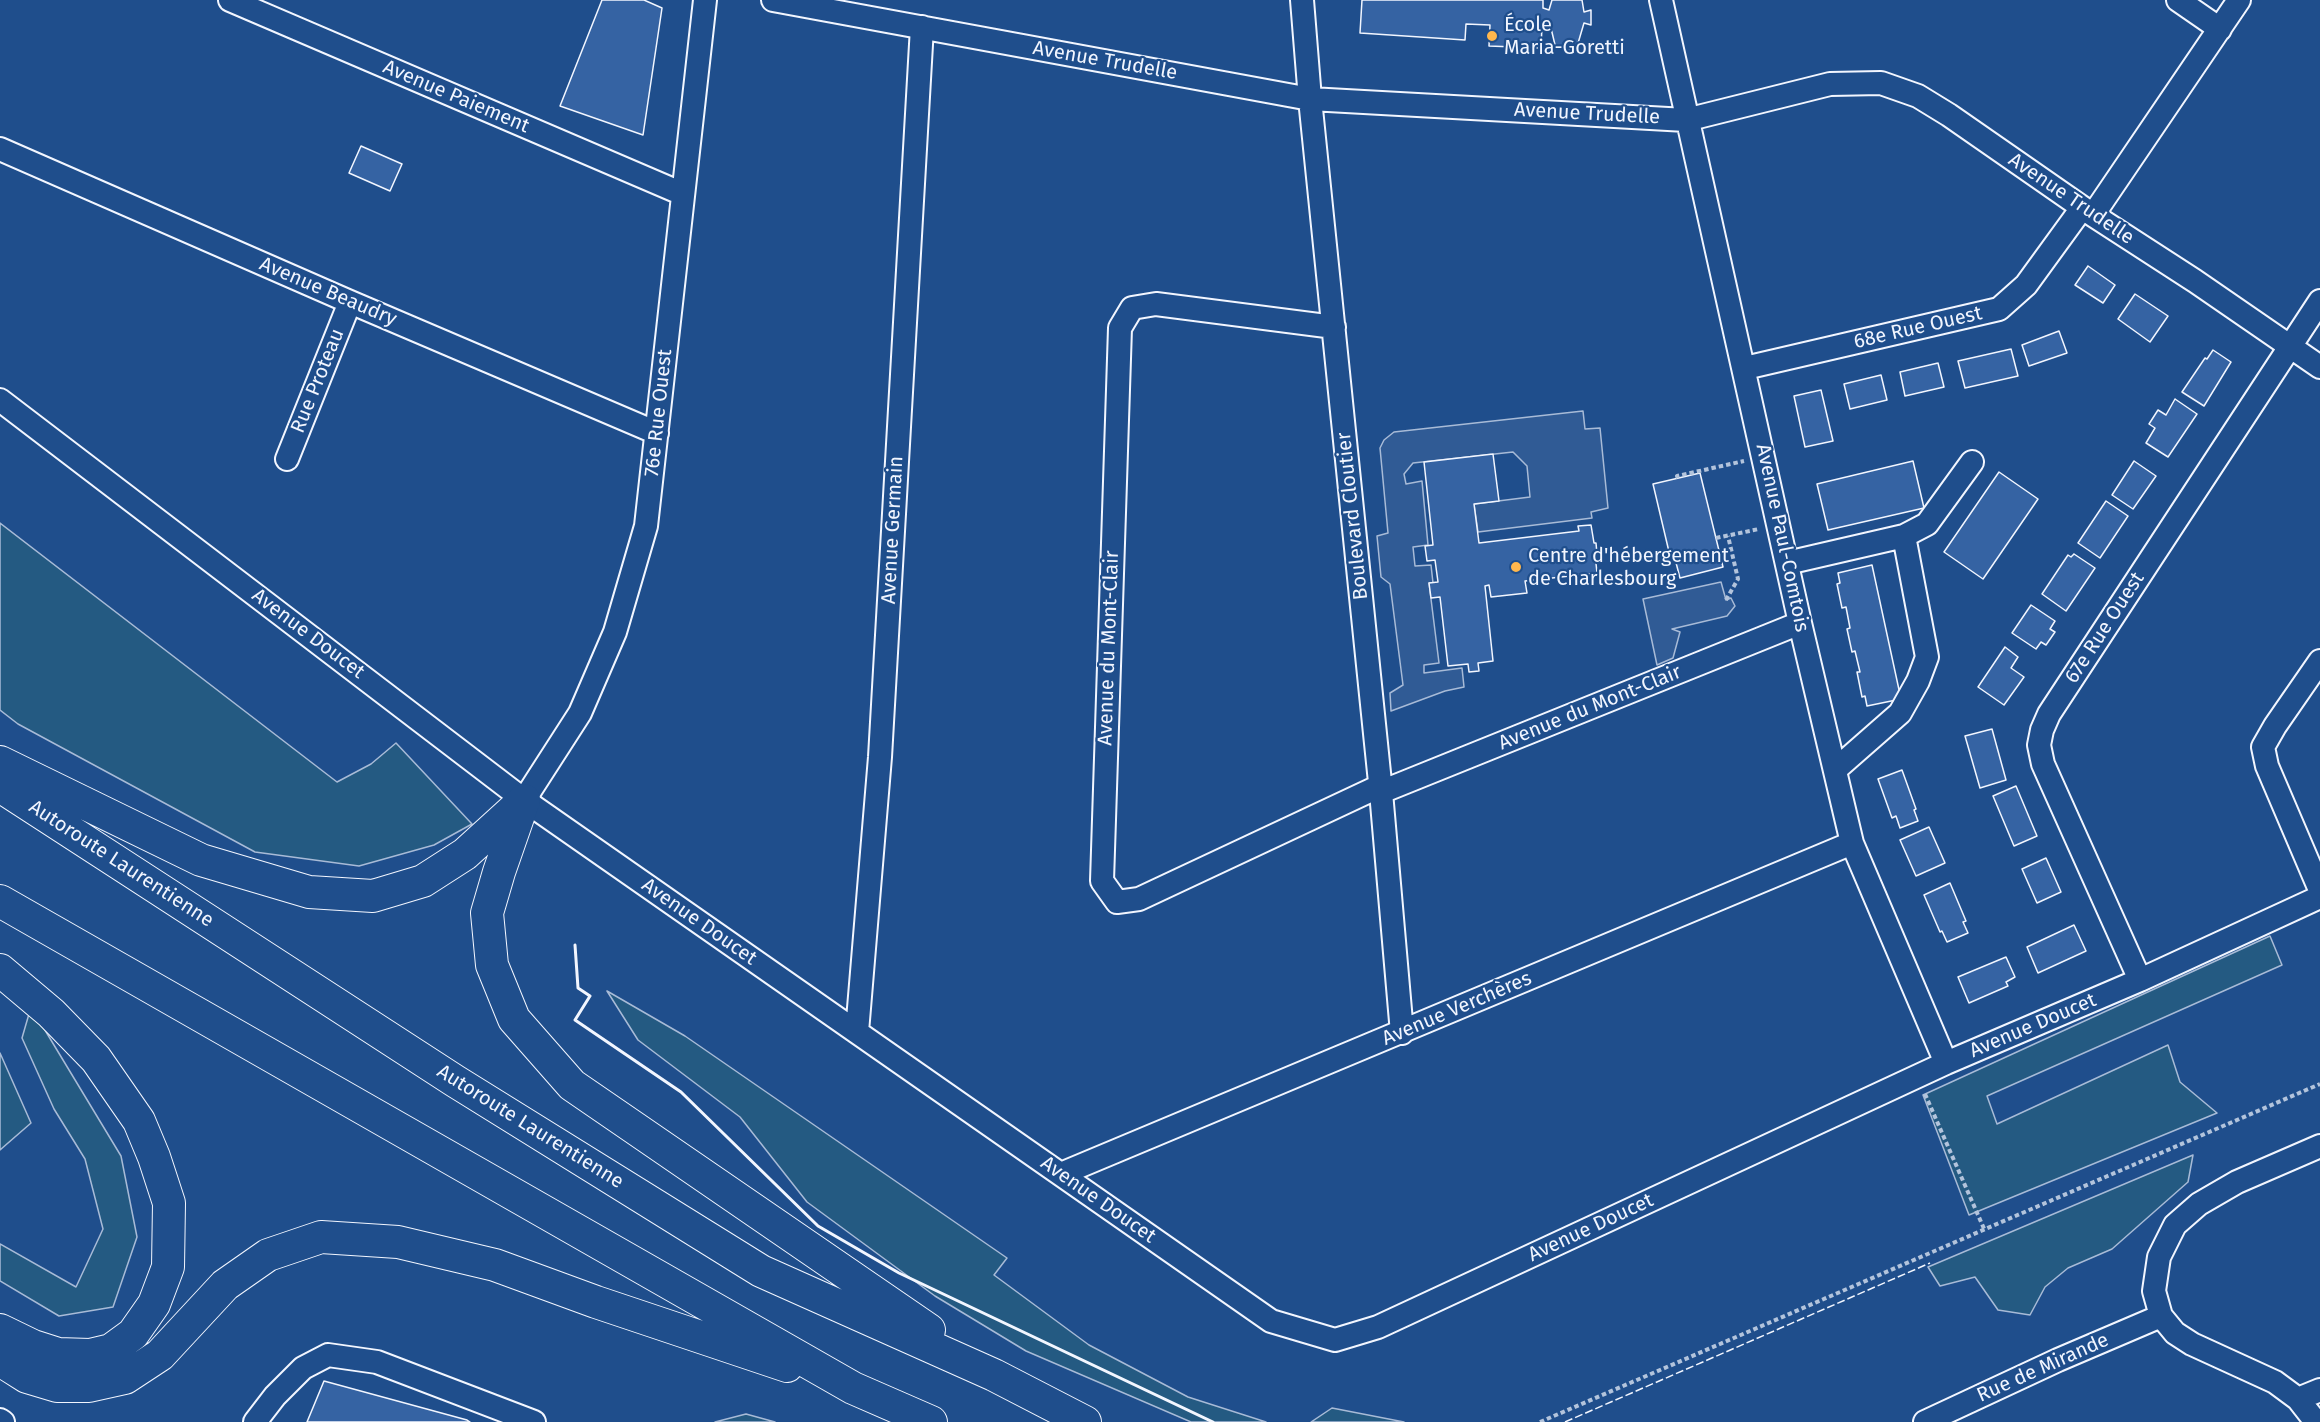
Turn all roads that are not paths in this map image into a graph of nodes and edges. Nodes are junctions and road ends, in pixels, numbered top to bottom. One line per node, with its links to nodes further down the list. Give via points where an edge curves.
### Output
1 (230, 0): 13 (street, Avenue Paiement)
2 (705, 0): 13 (street, 76e Rue Ouest)
3 (773, 0): 8 (street, Avenue Trudelle)
4 (1302, 0): 10 (street, Boulevard Cloutier)
5 (1660, 0): 11 (street, Avenue Paul-Comtois)
6 (2178, 0): 9 (street)
7 (2239, 0): 9 (street, 68e Rue Ouest)
8 (922, 27): 10 (street, Avenue Trudelle); 40 (street, Avenue Germain, via 880,757)
9 (2220, 29): 14 (street, 68e Rue Ouest)
10 (1310, 99): 11 (street, Avenue Trudelle); 17 (street, Boulevard Cloutier)
11 (1686, 120): 14 (street, Avenue Trudelle, via 1830,84 1881,83 1918,96 1949,115); 20 (street, Avenue Paul-Comtois)
12 (0, 149): 16 (street, Avenue Beaudry)
13 (682, 194): 22 (street, 76e Rue Ouest)
14 (2088, 212): 18 (street, Avenue Trudelle); 20 (street, 68e Rue Ouest, via 2026,285 1999,309)
15 (2320, 301): 18 (street, 67e Rue Ouest)
16 (350, 303): 22 (street, Avenue Beaudry); 23 (street, Rue Proteau)
17 (1334, 327): 32 (street, Boulevard Cloutier); 32 (street, Avenue du Mont-Clair, via 1156,304 1132,308 1120,328 1102,881 1117,902 1139,899)
18 (2289, 346): 19 (street, Avenue Trudelle); 39 (street, 67e Rue Ouest, via 2042,730 2039,745 2043,764)
19 (2320, 367)
20 (1745, 368): 26 (street, Avenue Paul-Comtois)
21 (0, 400): 33 (street, Avenue Doucet)
22 (657, 433): 33 (street, 76e Rue Ouest, via 646,526 615,632 580,713)
23 (287, 459)
24 (1972, 462): 25 (street, via 1927,524)
25 (1904, 536): 26 (street); 30 (street, via 1927,657 1900,713)
26 (1786, 563): 27 (street, Avenue Paul-Comtois)
27 (1800, 623): 30 (street, Avenue Paul-Comtois); 32 (street, Avenue du Mont-Clair)
28 (2320, 661): 35 (street, via 2263,747 2267,766)
29 (0, 762): 33 (highway, via 201,860 309,892 373,896 423,881 465,855)
30 (1835, 770): 34 (street, Avenue Paul-Comtois)
31 (0, 786): 48 (highway, Autoroute Laurentienne, via 455,1081 761,1271)
32 (1380, 789): 41 (street, Boulevard Cloutier)
33 (524, 800): 40 (street, Avenue Doucet); 48 (highway, via 487,913 492,965 514,1019 572,1085)
34 (1852, 843): 41 (street, Avenue Verchères); 42 (street, Avenue Paul-Comtois)
35 (2320, 890)
36 (2320, 897): 39 (street, Avenue Doucet)
37 (0, 901): 49 (highway)
38 (0, 970): 46 (highway, via 51,1013 96,1059 139,1121 169,1203 168,1267 154,1304 132,1334 111,1350 90,1355 58,1354)
39 (2140, 980): 42 (street, Avenue Doucet)
40 (857, 1032): 44 (street, Avenue Doucet)
41 (1402, 1033): 44 (street, Avenue Verchères)
42 (1946, 1062): 44 (street, Avenue Doucet, via 1378,1327 1335,1340 1270,1321)
43 (2320, 1146): 45 (street, via 2237,1182 2199,1204 2175,1225 2158,1257 2154,1291)
44 (1061, 1174)
45 (2162, 1316): 51 (street, via 2175,1333 2192,1344 2275,1382); 56 (street, Rue de Mirande)
46 (0, 1330)
47 (0, 1360): 49 (highway, via 27,1377 57,1386 89,1386 125,1378 160,1355 225,1285 268,1256 321,1237 398,1242 495,1264)
48 (994, 1375): 55 (highway, Autoroute Laurentienne)
49 (853, 1388): 54 (highway)
50 (2320, 1390): 51 (street)
51 (2298, 1399): 57 (street)
52 (255, 1422): 53 (street, via 303,1368 328,1355 377,1362)
53 (534, 1422)
54 (930, 1422)
55 (1085, 1422)
56 (1925, 1422)
57 (2316, 1422)

